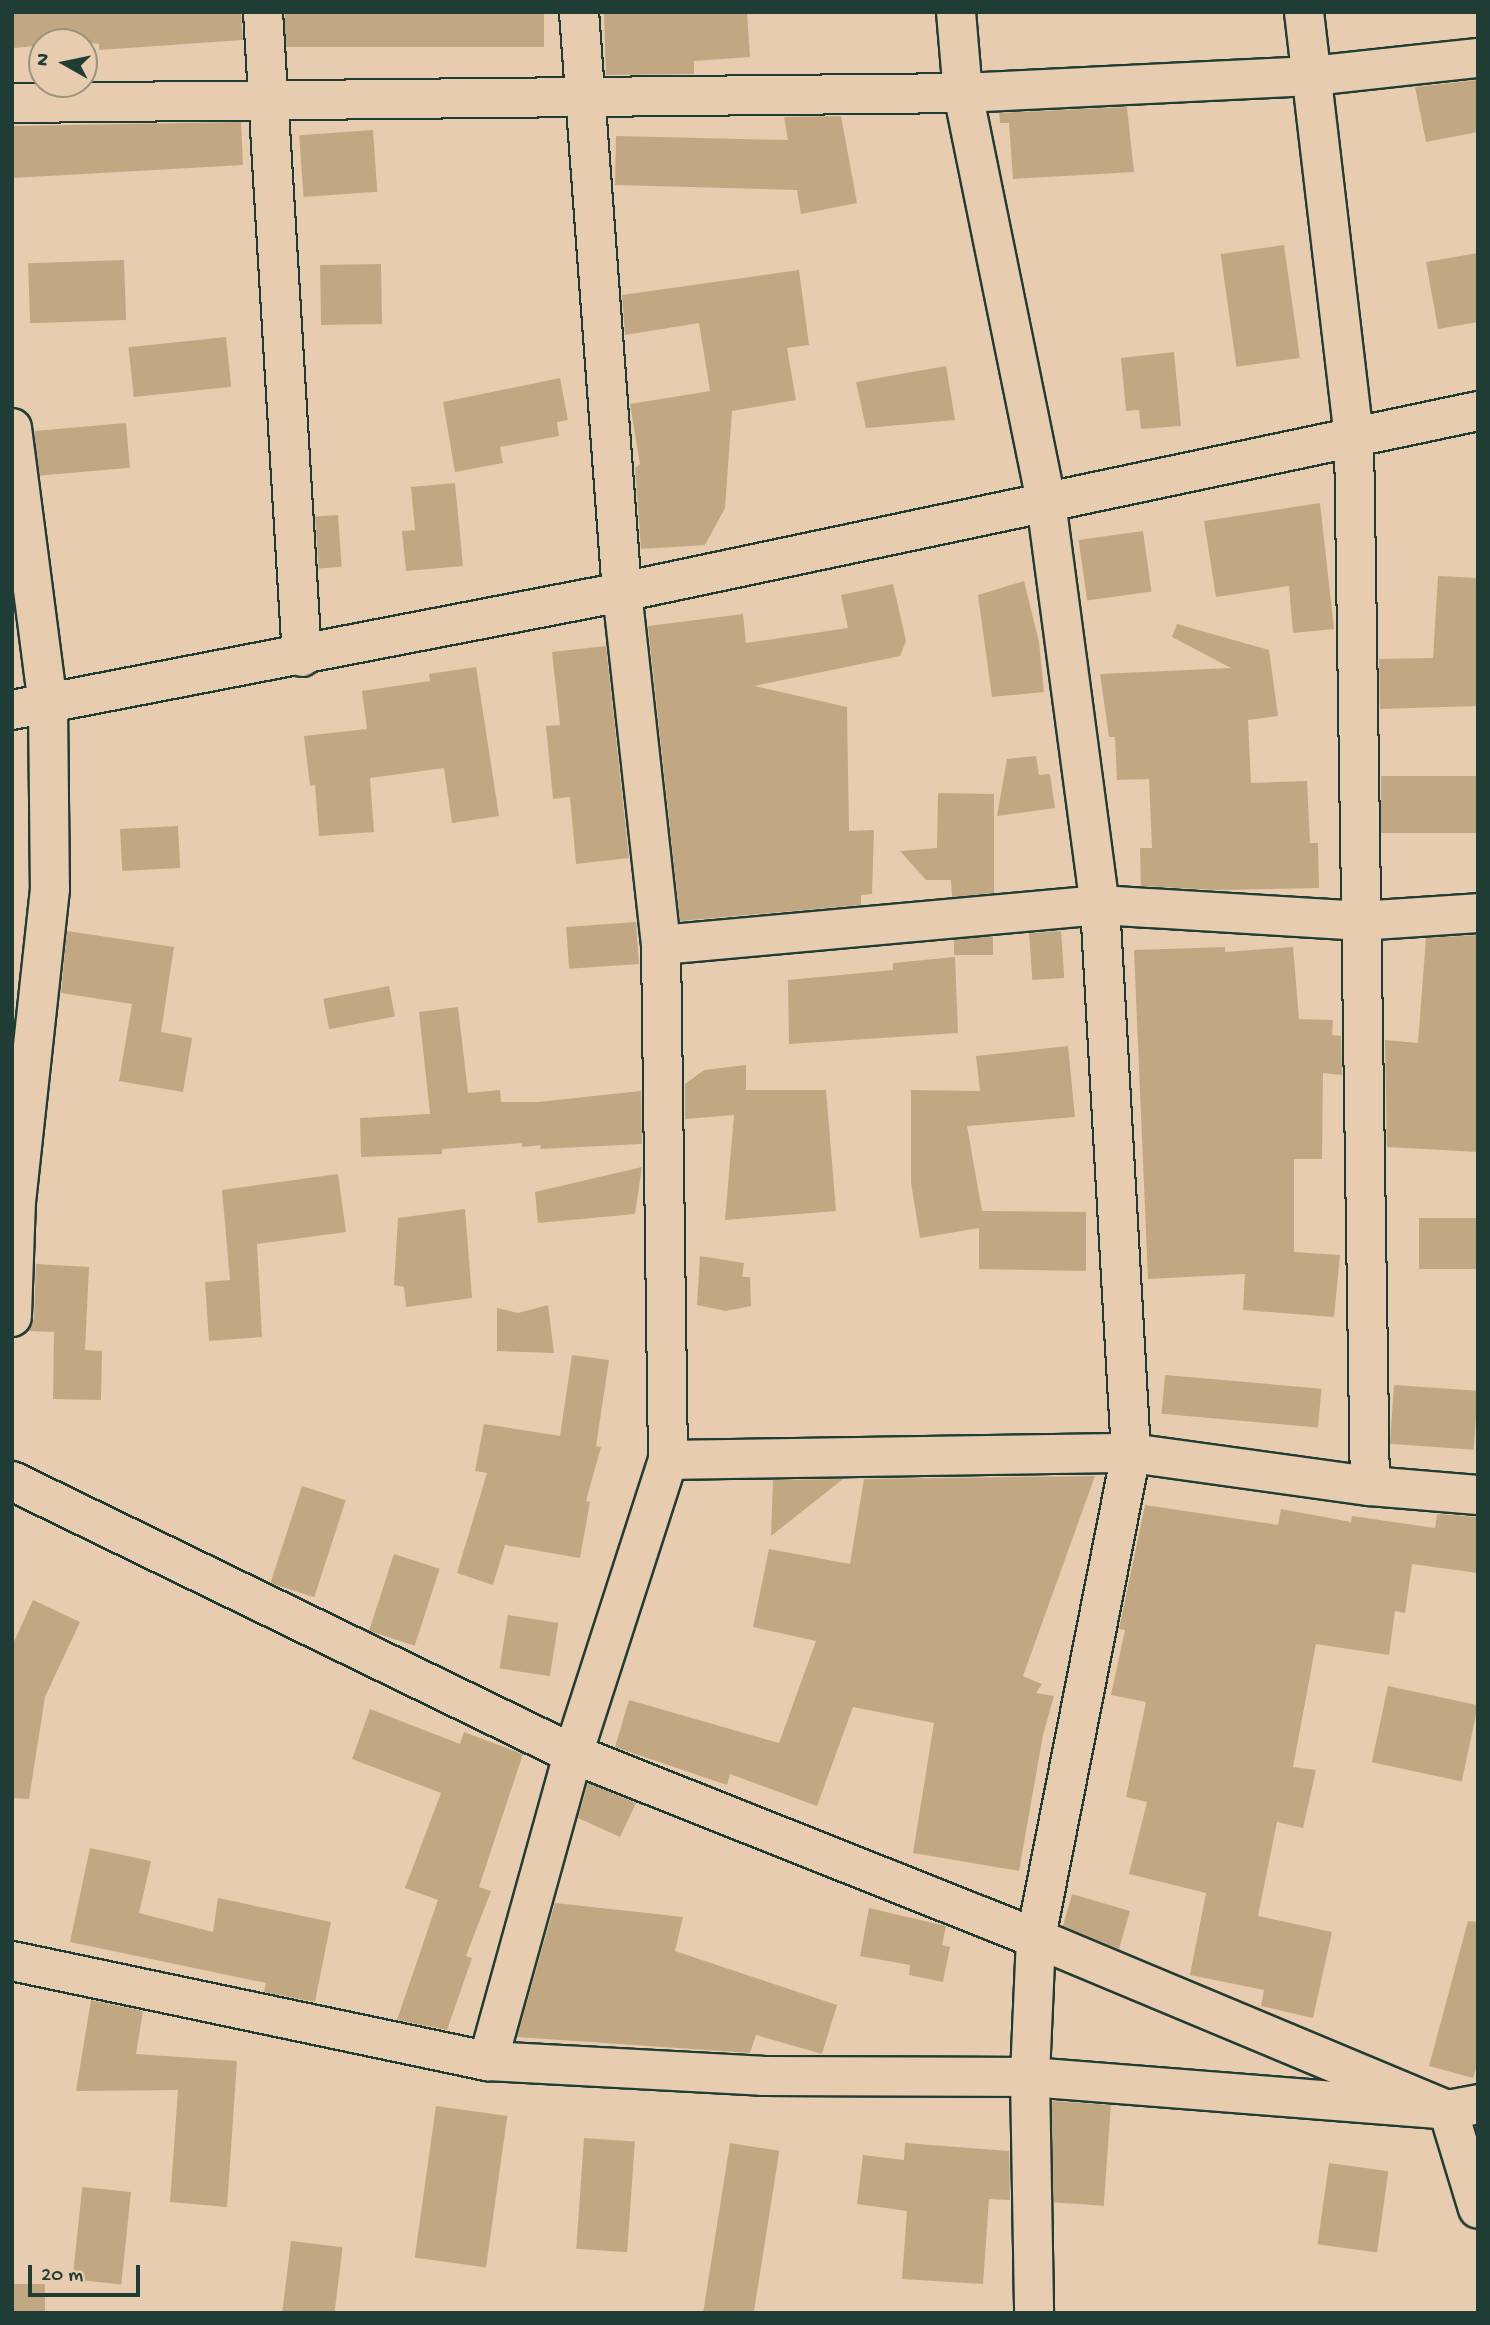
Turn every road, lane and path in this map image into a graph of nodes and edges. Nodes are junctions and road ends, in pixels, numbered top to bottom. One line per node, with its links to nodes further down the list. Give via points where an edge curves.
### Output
1 (263, 12): 9 (street)
2 (579, 12): 8 (street)
3 (956, 12): 7 (street)
4 (1304, 12): 6 (street)
5 (1478, 58): 6 (street)
6 (1312, 76): 7 (street); 13 (street)
7 (963, 93): 8 (street); 14 (street)
8 (583, 94): 9 (street); 15 (street)
9 (266, 100): 10 (street); 16 (street)
10 (12, 103)
11 (1478, 411): 13 (street)
12 (13, 437): 17 (street)
13 (1354, 438): 14 (street); 20 (street)
14 (1046, 502): 15 (street); 18 (street)
15 (622, 592): 16 (street); 21 (street)
16 (302, 657): 17 (street)
17 (30, 707): 22 (street, via 50,889 16,1200)
18 (1100, 905): 20 (street); 21 (street); 23 (street)
19 (1478, 913): 20 (street)
20 (1359, 921): 26 (street)
21 (661, 945): 24 (street)
22 (12, 1317)
23 (1131, 1453): 24 (street); 26 (street); 29 (street)
24 (668, 1460): 28 (street)
25 (12, 1480): 28 (street)
26 (1370, 1486): 27 (street)
27 (1478, 1495)
28 (573, 1754): 29 (street); 31 (street)
29 (1037, 1938): 32 (street); 33 (street)
30 (12, 1961): 31 (street)
31 (488, 2061): 32 (street, via 762,2076)
32 (1030, 2077): 33 (street); 35 (street)
33 (1463, 2107): 34 (street)
34 (1478, 2209)
35 (1034, 2313)

